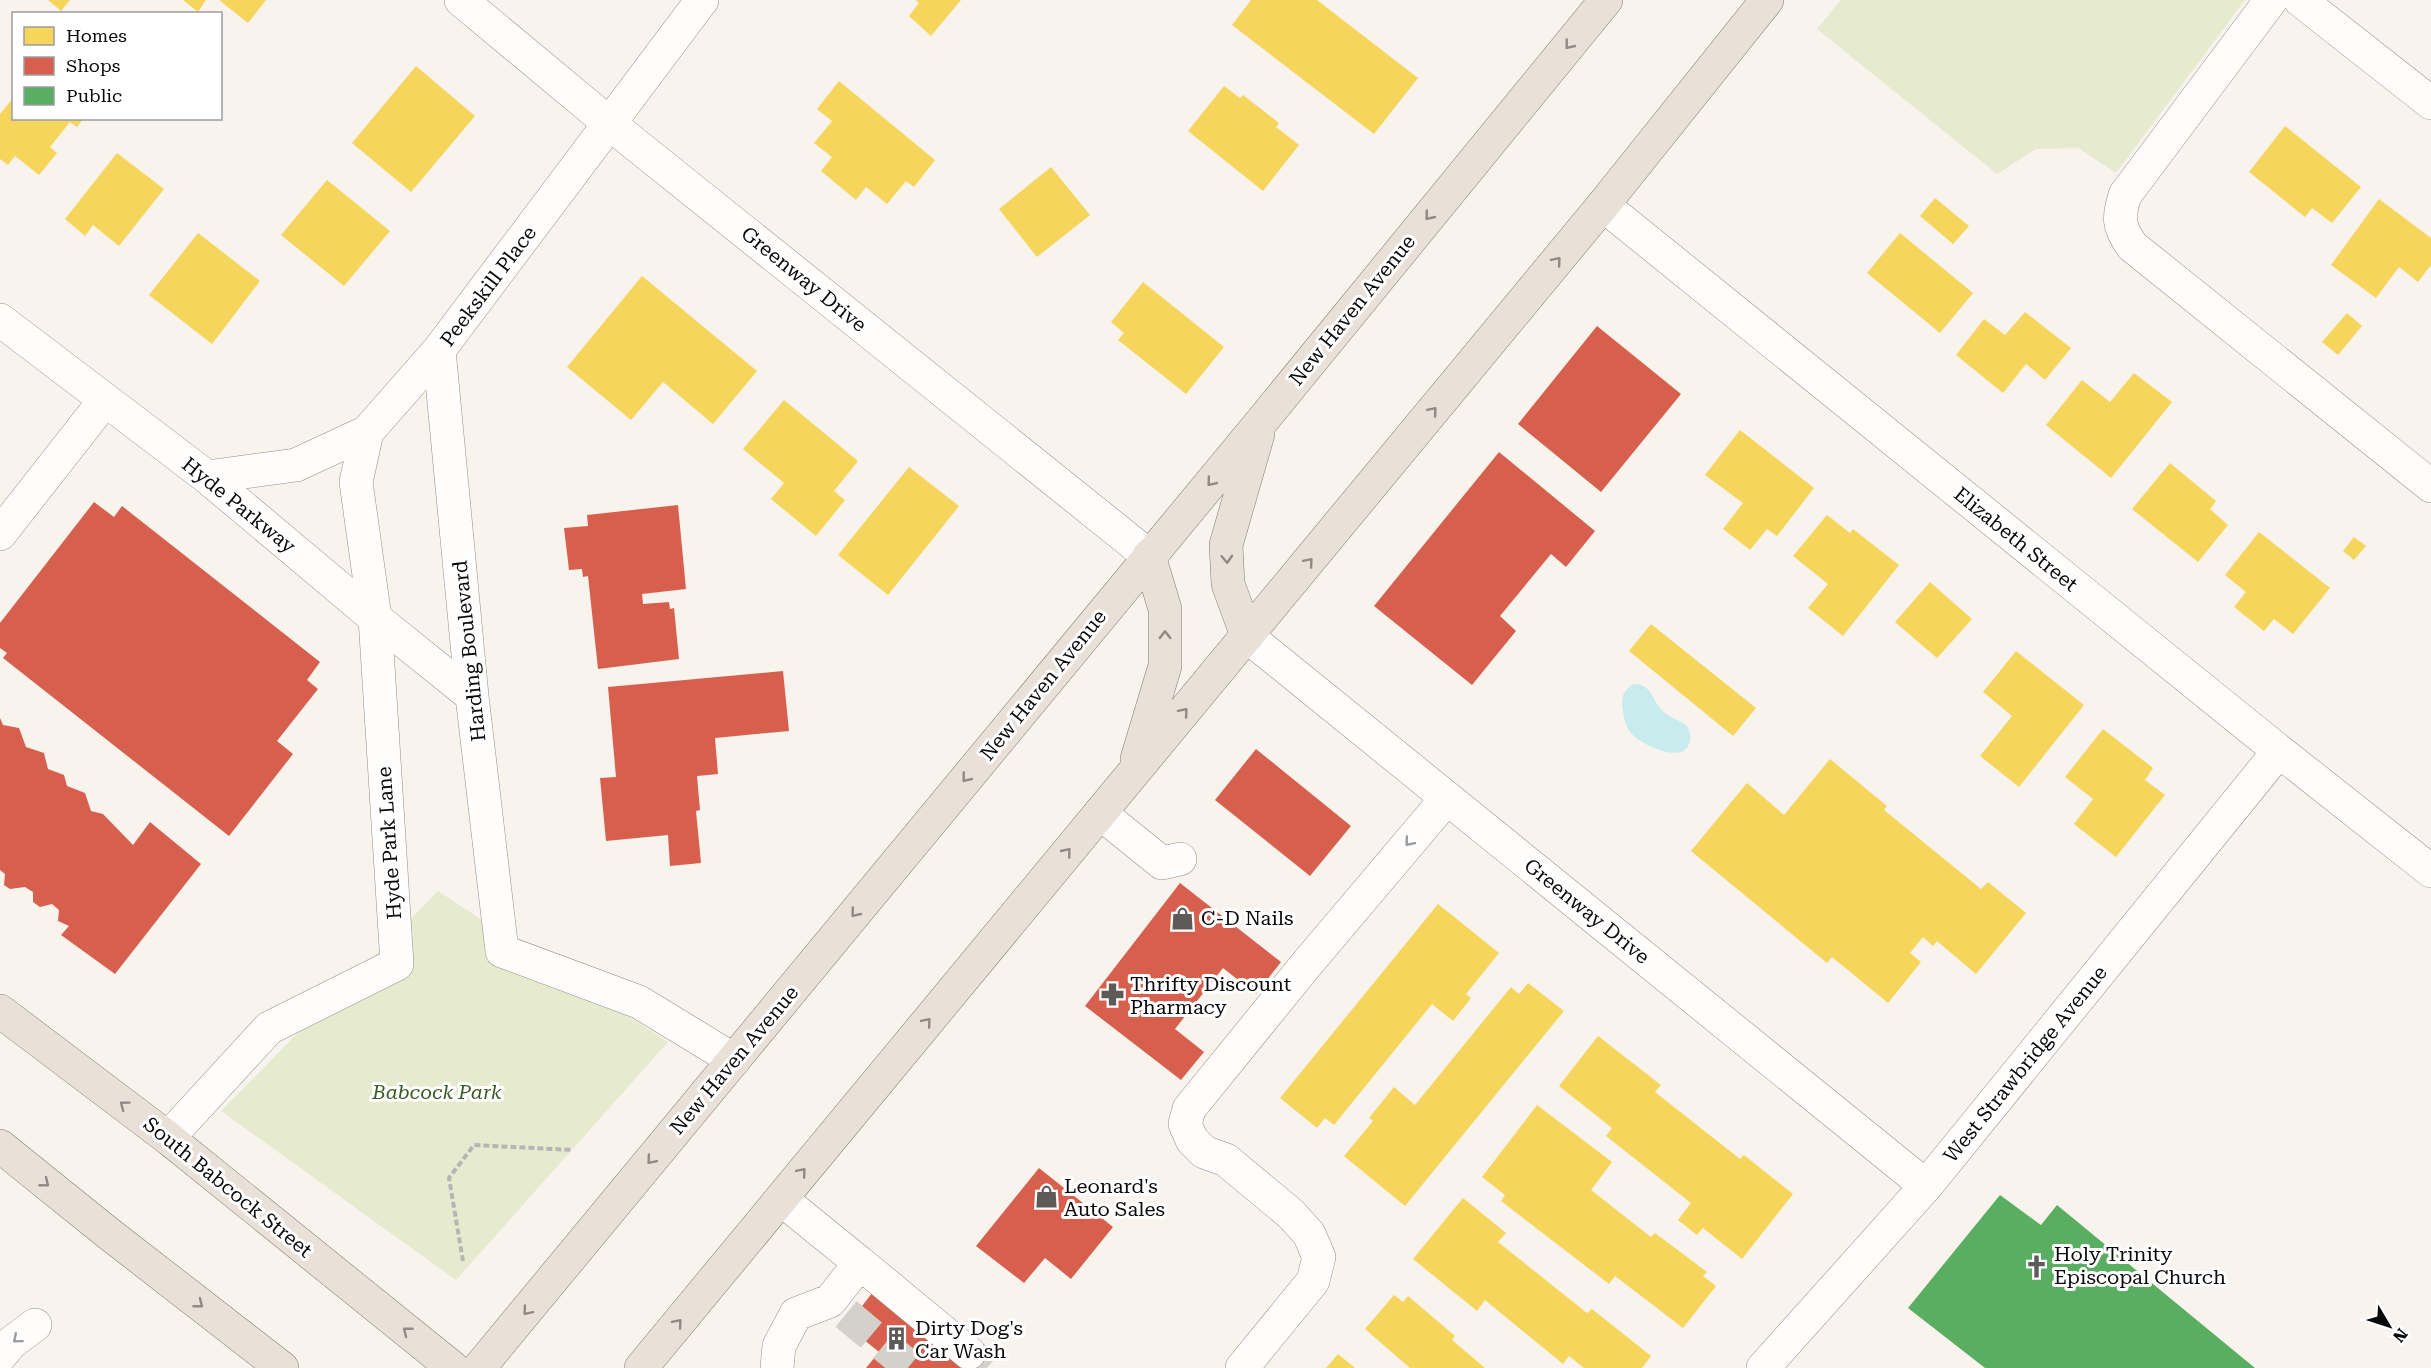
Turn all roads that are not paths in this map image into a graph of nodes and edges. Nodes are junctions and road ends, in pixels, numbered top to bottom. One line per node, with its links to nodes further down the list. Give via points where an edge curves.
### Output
1 (461, 0): 8 (street, Greenway Drive)
2 (702, 0): 8 (street, Peekskill Place)
3 (1606, 0): 13 (main road, New Haven Avenue, one-way to 13)
4 (1767, 0): 9 (main road)
5 (2271, 0): 16 (street, via 2125,195 2119,214 2122,232 2132,246)
6 (2300, 0): 7 (street)
7 (2431, 103)
8 (610, 124): 11 (street, Peekskill Place); 18 (street, Greenway Drive)
9 (1603, 205): 20 (main road, one-way to 9); 22 (street, Elizabeth Street)
10 (2, 327): 12 (street, Hyde Parkway)
11 (439, 350): 14 (street, Peekskill Place); 21 (street, Harding Boulevard)
12 (105, 400): 15 (street, Hyde Parkway); 17 (street)
13 (1262, 421): 18 (main road, New Haven Avenue, one-way to 18); 20 (main road, one-way to 20, via 1226,545 1228,584)
14 (367, 432): 15 (street, Peekskill Place, via 296,465); 19 (street, Hyde Park Lane, via 356,482)
15 (207, 477): 19 (street, Hyde Parkway)
16 (2431, 486)
17 (0, 534)
18 (1149, 556): 23 (main road, one-way to 18, via 1165,666 1165,609); 29 (main road, New Haven Avenue, one-way to 29)
19 (375, 618): 21 (street, Hyde Parkway); 30 (street, Hyde Park Lane, via 397,964 269,1028)
20 (1247, 636): 23 (main road, one-way to 20); 24 (street, Greenway Drive)
21 (472, 696): 29 (street, Harding Boulevard, via 502,951 639,1002)
22 (2279, 751): 27 (street, Elizabeth Street); 32 (street, West Strawbridge Avenue)
23 (1133, 773): 25 (main road)
24 (1447, 798): 32 (street, Greenway Drive); 43 (street, one-way to 43, via 1189,1109 1185,1124 1191,1140 1204,1152 1226,1160 1291,1214 1309,1234 1319,1257 1313,1281)
25 (1100, 813): 26 (street, via 1162,863); 33 (main road, one-way to 25)
26 (1180, 859)
27 (2431, 871)
28 (0, 1011): 30 (main road, South Babcock Street, one-way to 28)
29 (734, 1060): 40 (main road, New Haven Avenue, one-way to 40)
30 (168, 1138): 39 (main road, South Babcock Street, one-way to 30)
31 (0, 1146): 38 (main road, one-way to 38)
32 (1926, 1186): 44 (street, West Strawbridge Avenue)
33 (781, 1199): 34 (street); 41 (main road, one-way to 33)
34 (860, 1263): 36 (street); 42 (street, via 838,1308 796,1314 779,1346)
35 (35, 1324): 37 (street, one-way to 37)
36 (969, 1353)
37 (0, 1356)
38 (282, 1368)
39 (453, 1368)
40 (479, 1368)
41 (641, 1368)
42 (777, 1368)
43 (1242, 1368)
44 (1763, 1368)

